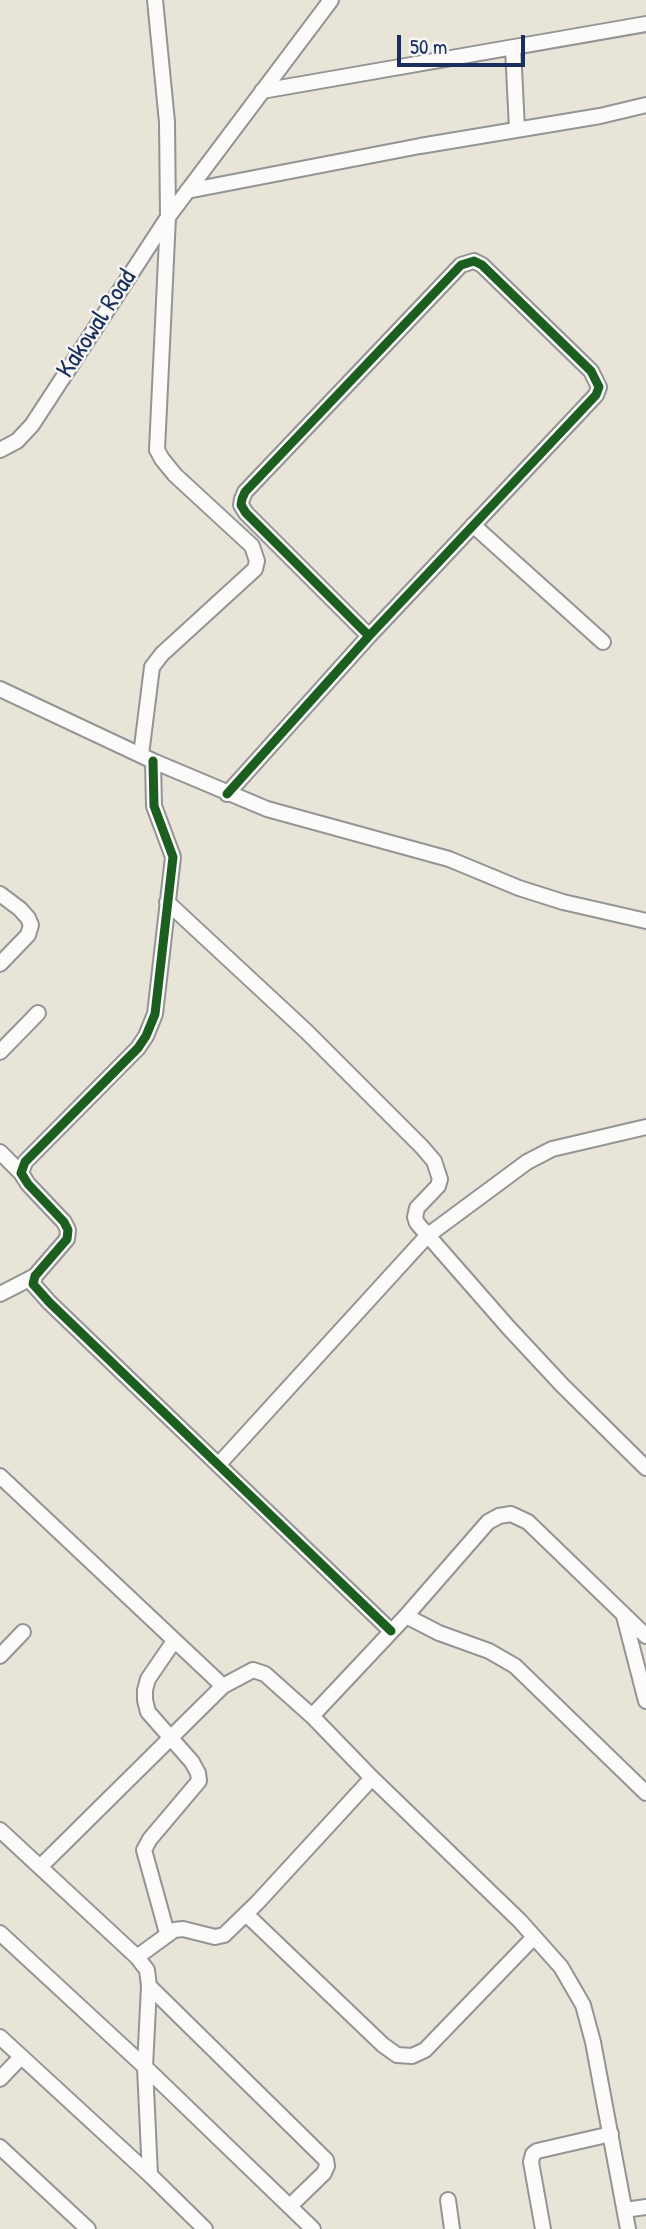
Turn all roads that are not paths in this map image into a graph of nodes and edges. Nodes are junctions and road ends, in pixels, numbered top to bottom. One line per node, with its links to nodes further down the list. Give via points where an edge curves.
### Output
1 (155, 0): 9 (street, via 167,122)
2 (331, 0): 5 (street, Kakowal Road)
3 (646, 24): 4 (street)
4 (513, 48): 5 (street); 7 (street)
5 (262, 91): 8 (street, Kakowal Road)
6 (646, 105): 7 (street)
7 (517, 129): 8 (street)
8 (187, 191): 9 (street, Kakowal Road)
9 (167, 217): 10 (street, Kakowal Road, via 32,425); 15 (street, via 157,450 175,475 253,546 257,561 152,667)
10 (0, 450)
11 (473, 525): 12 (street); 12 (street, via 599,387 591,371 474,261 461,265 242,499 246,513); 13 (street)
12 (369, 636): 16 (street)
13 (603, 642)
14 (0, 689): 15 (street)
15 (147, 758): 16 (street); 18 (street, via 154,806 173,858)
16 (227, 794): 19 (street, via 267,810 449,859 563,902)
17 (0, 894): 20 (street, via 20,909 31,925 28,935)
18 (167, 902): 25 (street, via 155,1014 146,1036 25,1163); 26 (street, via 307,1032 434,1161 438,1186 415,1213)
19 (646, 921)
20 (0, 964)
21 (38, 1013): 22 (street)
22 (0, 1052)
23 (646, 1127): 26 (street, via 552,1149 527,1162)
24 (0, 1152): 25 (street)
25 (21, 1173): 27 (street, via 68,1230 67,1239)
26 (427, 1236): 29 (street); 30 (street, via 535,1356)
27 (35, 1276): 28 (street); 29 (street, via 33,1284 39,1293)
28 (0, 1294)
29 (219, 1464): 34 (street)
30 (646, 1468)
31 (0, 1476): 37 (street)
32 (624, 1615): 33 (street, via 528,1522 511,1514 488,1522); 36 (street); 40 (street)
33 (406, 1616): 34 (street); 44 (street, via 515,1666)
34 (391, 1631): 41 (street)
35 (23, 1632): 38 (street)
36 (646, 1636)
37 (174, 1641): 39 (street); 42 (street, via 145,1690 148,1712)
38 (0, 1656)
39 (223, 1686): 41 (street, via 253,1670 265,1674); 42 (street)
40 (646, 1701)
41 (312, 1716): 43 (street)
42 (170, 1737): 46 (street); 49 (street, via 192,1762 199,1781 144,1850)
43 (372, 1778): 47 (street); 50 (street)
44 (646, 1793)
45 (0, 1830): 46 (street)
46 (41, 1866): 51 (street)
47 (246, 1914): 49 (street, via 224,1935 183,1929); 50 (street, via 397,2056 412,2056 425,2049)
48 (0, 1933): 55 (street)
49 (167, 1933): 51 (street)
50 (534, 1937): 57 (street, via 561,1967 583,2005)
51 (137, 1957): 52 (street, via 147,1970)
52 (149, 1986): 55 (street); 61 (street, via 326,2160 324,2173)
53 (0, 2037): 54 (street)
54 (21, 2057): 56 (street); 59 (street)
55 (145, 2067): 59 (street); 61 (street)
56 (0, 2079)
57 (611, 2134): 63 (street); 68 (street, via 533,2154)
58 (0, 2147): 64 (street)
59 (150, 2175): 65 (street)
60 (448, 2200): 67 (street)
61 (290, 2206): 66 (street)
62 (646, 2207): 63 (street)
63 (625, 2210): 69 (street)
64 (88, 2229)
65 (205, 2229)
66 (313, 2229)
67 (452, 2229)
68 (542, 2229)
69 (628, 2229)

